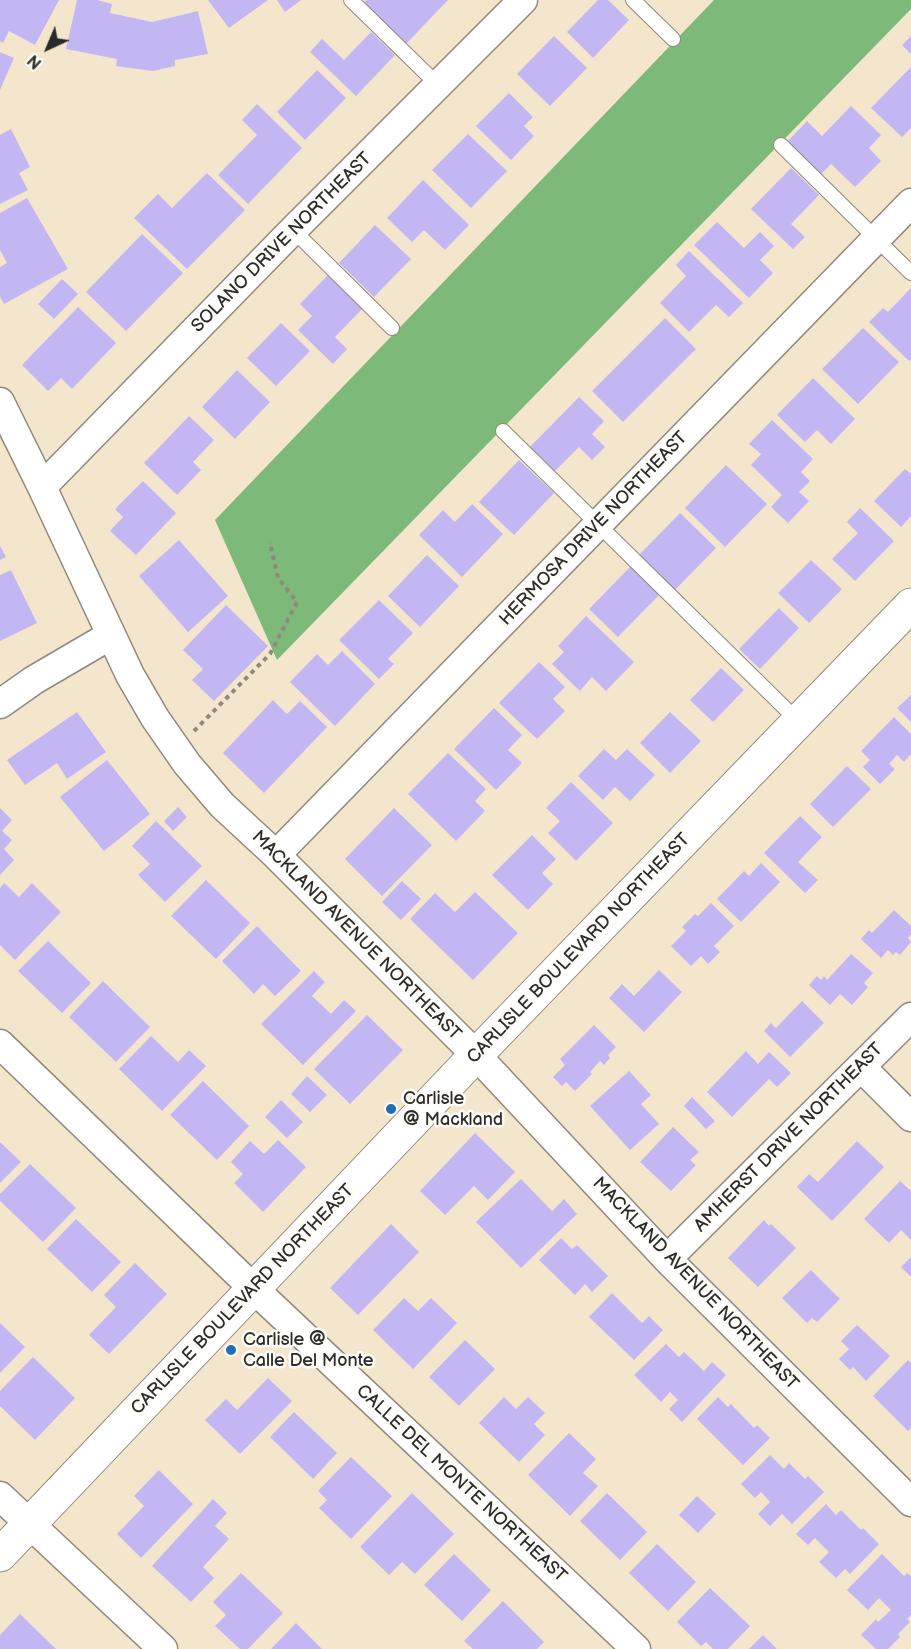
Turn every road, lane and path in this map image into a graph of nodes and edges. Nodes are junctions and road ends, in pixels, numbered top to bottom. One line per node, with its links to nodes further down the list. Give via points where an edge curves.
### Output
1 (351, 0): 5 (lane)
2 (523, 0): 5 (street, SOLANO DRIVE NORTHEAST)
3 (633, 0): 4 (lane)
4 (674, 39)
5 (438, 85): 8 (street, SOLANO DRIVE NORTHEAST)
6 (781, 145): 9 (lane)
7 (911, 203): 9 (street, HERMOSA DRIVE NORTHEAST)
8 (293, 230): 11 (lane); 14 (street, SOLANO DRIVE NORTHEAST)
9 (876, 239): 10 (lane); 15 (street, HERMOSA DRIVE NORTHEAST)
10 (911, 273)
11 (392, 328)
12 (0, 402): 14 (street, MACKLAND AVENUE NORTHEAST)
13 (503, 431): 15 (lane)
14 (42, 487): 18 (street, MACKLAND AVENUE NORTHEAST)
15 (599, 524): 20 (lane); 22 (street, HERMOSA DRIVE NORTHEAST)
16 (270, 543): 21 (path, via 278,578 297,602 270,654)
17 (911, 605): 20 (main road, CARLISLE BOULEVARD NORTHEAST)
18 (111, 635): 19 (street); 22 (street, MACKLAND AVENUE NORTHEAST, via 155,718 187,764 222,805)
19 (0, 704)
20 (798, 721): 25 (main road, CARLISLE BOULEVARD NORTHEAST)
21 (192, 732)
22 (276, 855): 25 (street, MACKLAND AVENUE NORTHEAST)
23 (911, 1017): 26 (street, AMHERST DRIVE NORTHEAST)
24 (0, 1044): 29 (street, CALLE DEL MONTE NORTHEAST)
25 (476, 1055): 28 (street, MACKLAND AVENUE NORTHEAST); 29 (main road, CARLISLE BOULEVARD NORTHEAST)
26 (861, 1068): 27 (street); 28 (street, AMHERST DRIVE NORTHEAST)
27 (911, 1117)
28 (667, 1259): 31 (street, MACKLAND AVENUE NORTHEAST)
29 (254, 1289): 32 (main road, CARLISLE BOULEVARD NORTHEAST); 35 (street, CALLE DEL MONTE NORTHEAST)
30 (0, 1496): 32 (street)
31 (911, 1502)
32 (29, 1524): 33 (main road, CARLISLE BOULEVARD NORTHEAST); 34 (street)
33 (0, 1555)
34 (163, 1649)
35 (636, 1649)

